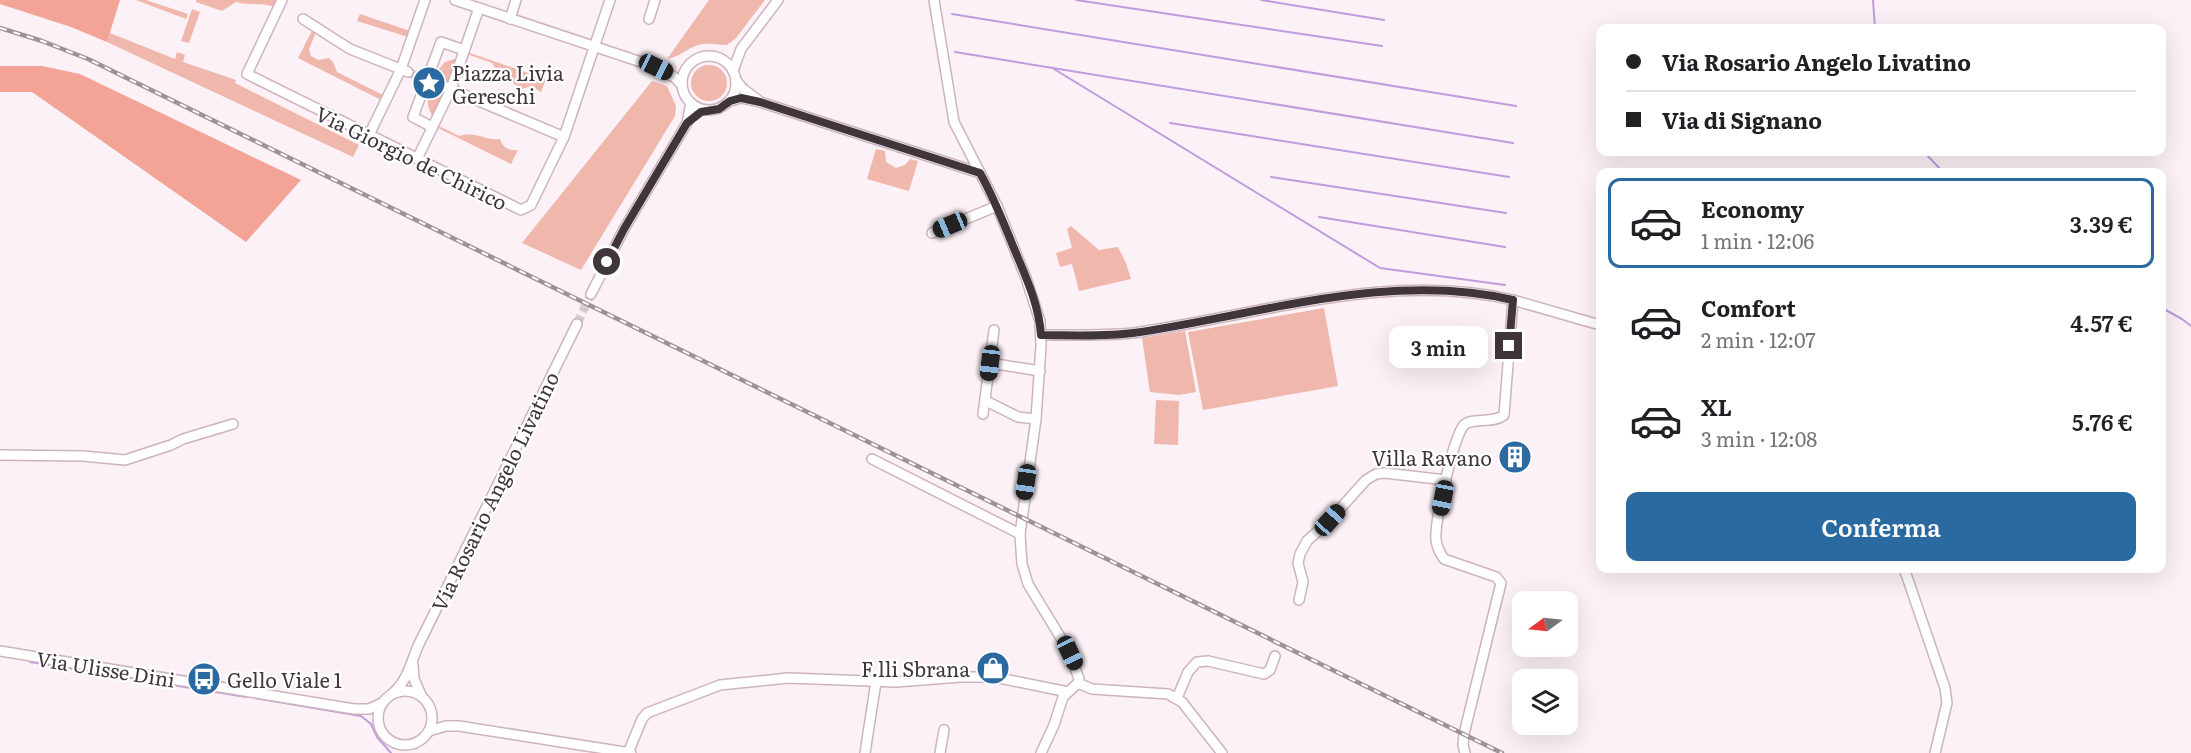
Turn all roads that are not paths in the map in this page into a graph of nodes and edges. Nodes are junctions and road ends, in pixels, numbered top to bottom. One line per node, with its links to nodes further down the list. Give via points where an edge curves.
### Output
1 (282, 0): 30 (street, Via Giorgio de Chirico, via 247,74)
2 (425, 0): 19 (street)
3 (455, 0): 9 (street)
4 (516, 0): 11 (street)
5 (610, 0): 13 (street, Via Giorgio de Chirico)
6 (655, 0): 12 (street)
7 (778, 0): 14 (street)
8 (934, 0): 33 (street, via 954,122)
9 (479, 8): 11 (street); 15 (street)
10 (303, 19): 19 (street, via 350,49)
11 (510, 19): 13 (street)
12 (649, 19)
13 (594, 47): 18 (street); 31 (street, Via Giorgio de Chirico)
14 (741, 49): 16 (street); 20 (street)
15 (464, 50): 21 (street, via 441,42); 23 (street)
16 (719, 58): 17 (street, via 702,57); 20 (street)
17 (689, 66): 18 (street); 22 (street)
18 (656, 67): 22 (street)
19 (405, 71): 30 (street)
20 (735, 75): 24 (street, via 735,91); 25 (street, via 743,89)
21 (427, 79): 23 (street); 29 (street, via 413,117)
22 (682, 85): 26 (street)
23 (450, 89): 29 (street); 31 (street)
24 (730, 101): 25 (street, via 741,98); 27 (street, via 719,109)
25 (760, 102): 33 (street)
26 (691, 103): 27 (street); 28 (street)
27 (705, 110): 28 (street)
28 (687, 123): 36 (street, via 624,229)
29 (432, 127): 32 (street)
30 (369, 135): 32 (street, Via Giorgio de Chirico)
31 (564, 137): 32 (street, Via Giorgio de Chirico, via 525,210)
32 (417, 159)
33 (980, 173): 34 (street)
34 (997, 206): 35 (street); 41 (street, via 1033,297)
35 (933, 233)
36 (591, 294)
37 (1513, 300): 39 (street); 41 (street, via 1461,290 1374,293 1125,333); 50 (street, via 1504,415 1466,423)
38 (577, 324): 56 (street, Via Rosario Angelo Livatino)
39 (1596, 324)
40 (994, 330): 42 (street)
41 (1041, 335): 43 (street)
42 (990, 363): 43 (street); 44 (street)
43 (1040, 371): 46 (street)
44 (986, 401): 45 (street); 46 (street, via 1018,417)
45 (984, 414)
46 (1036, 419): 51 (street)
47 (233, 424): 48 (street, via 125,460)
48 (0, 455)
49 (872, 459): 51 (street)
50 (1446, 480): 53 (street, via 1385,473 1366,480 1307,540 1299,554 1303,582); 75 (street, via 1436,533 1440,554 1444,560 1496,577 1502,584 1466,723)
51 (1020, 534): 58 (street, via 1024,574 1070,653)
52 (1906, 573): 76 (street, via 1945,688 1947,703)
53 (1299, 600)
54 (0, 651): 64 (street, Via Ulisse Dini)
55 (1275, 656): 62 (street, via 1264,674 1197,662 1188,672)
56 (413, 659): 60 (street, Via Rosario Angelo Livatino, via 402,686); 61 (street, via 414,679)
57 (876, 682): 59 (street, via 994,677); 70 (street, via 788,678 720,685 647,712); 71 (street)
58 (1078, 683): 59 (street); 62 (street, via 1092,689 1168,694)
59 (1068, 692): 73 (street)
60 (393, 693): 61 (street, via 407,691); 63 (street)
61 (422, 697): 65 (street)
62 (1177, 698): 74 (street)
63 (382, 703): 64 (street, via 369,709); 66 (street)
64 (354, 708): 66 (street, via 369,714)
65 (432, 713): 67 (street); 69 (street)
66 (379, 726): 69 (street, via 389,740 405,745 421,740)
67 (459, 726): 69 (street); 70 (street)
68 (944, 730): 72 (street)
69 (429, 731)
70 (630, 753)
71 (865, 753)
72 (940, 753)
73 (1041, 753)
74 (1222, 753)
75 (1465, 753)
76 (1935, 753)

